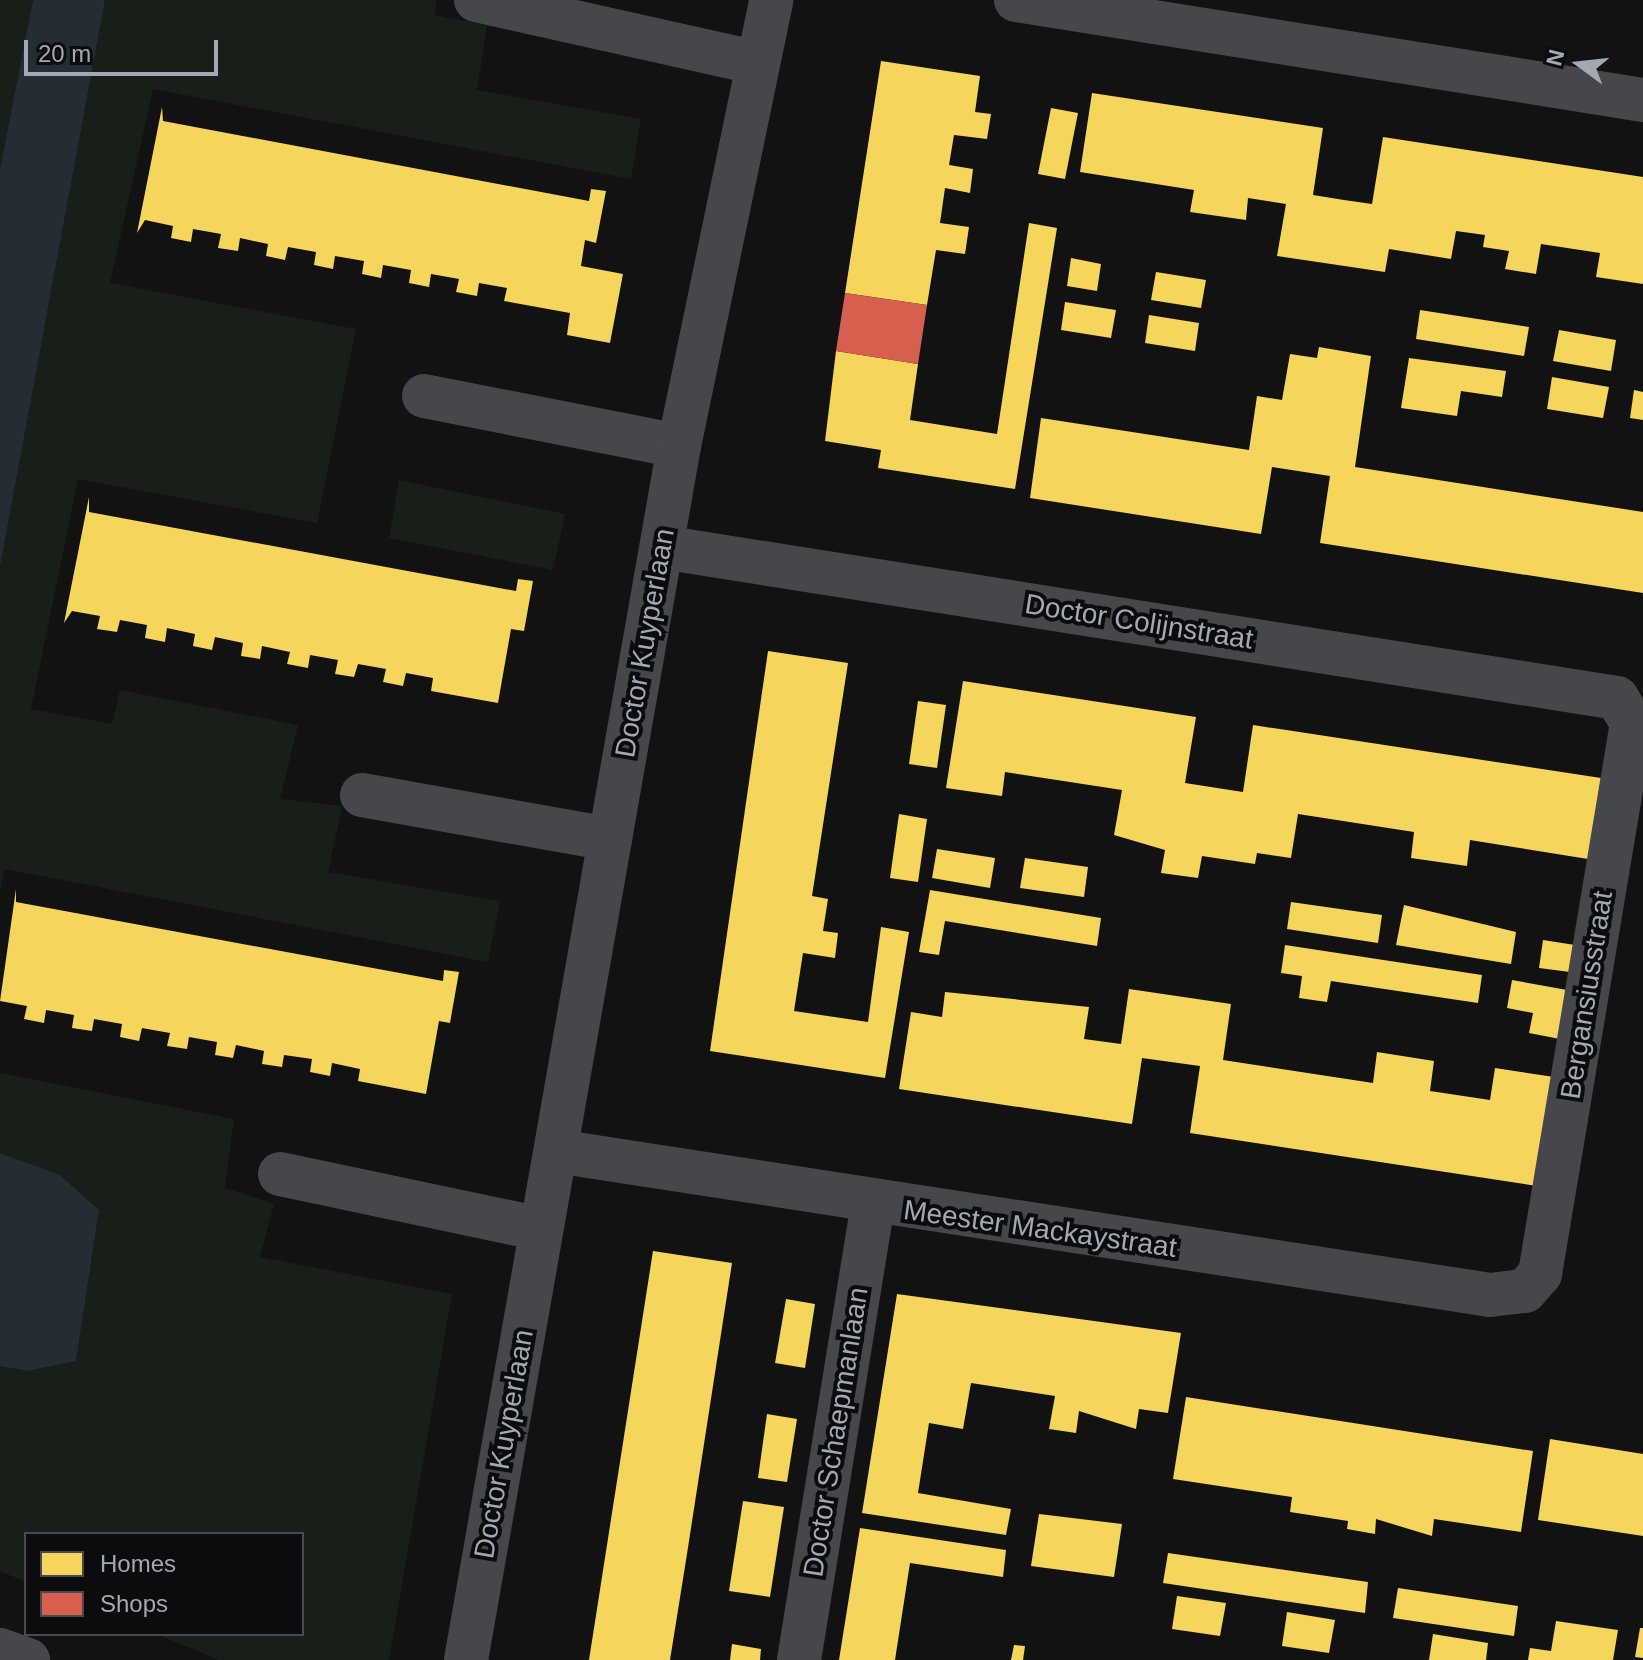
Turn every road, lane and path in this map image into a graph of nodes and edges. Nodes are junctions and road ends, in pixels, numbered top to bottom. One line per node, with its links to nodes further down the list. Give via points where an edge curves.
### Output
1 (476, 0): 4 (street)
2 (771, 0): 4 (street, Doctor Kuyperlaan)
3 (1016, 0): 5 (street)
4 (757, 63): 7 (street, Doctor Kuyperlaan)
5 (1643, 100)
6 (424, 396): 7 (street)
7 (679, 446): 8 (street, Doctor Kuyperlaan)
8 (662, 547): 9 (street, Doctor Colijnstraat); 11 (street, Doctor Kuyperlaan)
9 (1617, 698): 16 (street, Bergansiusstraat, via 1632,723 1540,1274)
10 (362, 795): 11 (street)
11 (610, 839): 12 (street, Doctor Kuyperlaan)
12 (556, 1151): 14 (street, Meester Mackaystraat); 15 (street, Doctor Kuyperlaan)
13 (280, 1174): 15 (street)
14 (873, 1204): 16 (street, Meester Mackaystraat, via 1490,1295); 20 (street, Doctor Schaepmanlaan)
15 (541, 1229): 19 (street, Doctor Kuyperlaan)
16 (1525, 1291)
17 (0, 1650): 18 (street)
18 (28, 1660)
19 (466, 1660)
20 (799, 1660)

